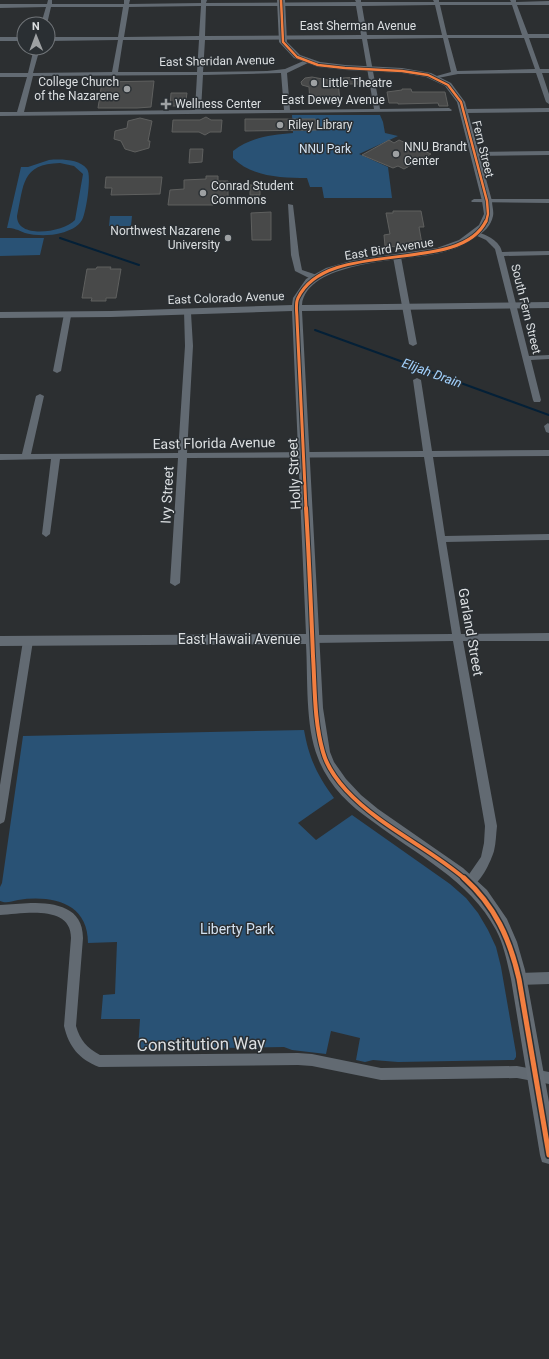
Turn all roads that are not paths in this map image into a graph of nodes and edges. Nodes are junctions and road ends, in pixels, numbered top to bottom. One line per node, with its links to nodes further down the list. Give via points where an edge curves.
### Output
1 (204, 2): 2 (street); 7 (street); 17 (street)
2 (281, 2): 3 (street); 14 (street)
3 (358, 2): 4 (street); 15 (street)
4 (436, 2): 5 (street); 11 (street)
5 (513, 2): 8 (street); 12 (street)
6 (49, 3): 7 (street); 9 (street); 10 (street)
7 (127, 3): 16 (street)
8 (549, 3)
9 (0, 6)
10 (46, 16)
11 (445, 36): 12 (street, East Sherman Avenue); 15 (street, East Sherman Avenue); 27 (street)
12 (525, 36): 13 (street, East Sherman Avenue); 25 (street)
13 (549, 36)
14 (282, 37): 15 (street, East Sherman Avenue); 17 (street, East Sherman Avenue); 22 (street, via 286,48 292,54)
15 (364, 37): 23 (street)
16 (121, 38): 17 (street, East Sherman Avenue); 20 (street, East Sherman Avenue); 30 (street)
17 (202, 38): 28 (street)
18 (0, 39): 19 (street)
19 (16, 39)
20 (56, 39)
21 (35, 56): 29 (street)
22 (308, 61): 23 (street, via 326,66); 24 (street, East Sheridan Avenue)
23 (370, 69): 32 (street, via 411,72); 36 (street)
24 (283, 71): 28 (street, East Sheridan Avenue); 39 (street)
25 (538, 71): 26 (street); 27 (street); 33 (street)
26 (549, 71)
27 (454, 72): 32 (street)
28 (200, 73): 30 (street, East Sheridan Avenue); 38 (street)
29 (30, 74): 30 (street, East Sheridan Avenue); 31 (street, East Sheridan Avenue); 41 (street)
30 (115, 74)
31 (0, 75)
32 (435, 78): 37 (street, Fern Street, via 456,91)
33 (549, 102)
34 (450, 110): 36 (street, East Dewey Avenue)
35 (549, 110): 37 (street)
36 (377, 111): 39 (street, East Dewey Avenue)
37 (464, 111): 43 (street, Fern Street)
38 (198, 112): 39 (street, East Dewey Avenue); 41 (street, East Dewey Avenue)
39 (287, 112)
40 (0, 114): 41 (street, East Dewey Avenue)
41 (20, 114)
42 (549, 153): 43 (street)
43 (474, 154): 45 (street, Fern Street)
44 (474, 201): 45 (street)
45 (487, 201): 46 (street); 48 (street, Fern Street, via 488,216)
46 (549, 201)
47 (290, 205): 52 (street, via 299,271)
48 (477, 234): 49 (street, South Fern Street, via 494,244); 51 (street, East Bird Avenue, via 448,248)
49 (500, 254): 50 (street); 54 (street, South Fern Street)
50 (549, 254)
51 (397, 257): 52 (street, East Bird Avenue, via 354,263); 55 (street)
52 (314, 277): 56 (street, East Bird Avenue, via 303,288)
53 (549, 305): 54 (street, East Colorado Avenue)
54 (512, 306): 55 (street, East Colorado Avenue); 61 (street, South Fern Street)
55 (406, 307): 56 (street, East Colorado Avenue); 60 (street)
56 (296, 308): 57 (street, East Colorado Avenue); 70 (street, Holly Street)
57 (187, 313): 59 (street, East Colorado Avenue); 72 (street, Ivy Street, via 189,346)
58 (0, 315): 59 (street, East Colorado Avenue)
59 (67, 316): 63 (street)
60 (413, 344)
61 (526, 358): 62 (street); 66 (street, South Fern Street)
62 (549, 358)
63 (57, 371)
64 (417, 380): 71 (street, Garland Street)
65 (40, 396): 74 (street)
66 (537, 400)
67 (548, 426): 68 (street)
68 (549, 430)
69 (549, 453): 71 (street, East Florida Avenue)
70 (304, 454): 71 (street, East Florida Avenue); 72 (street, East Florida Avenue); 82 (street, Holly Street)
71 (427, 454): 78 (street, Garland Street)
72 (183, 456): 75 (street, East Florida Avenue); 79 (street, Ivy Street)
73 (0, 457): 74 (street, East Florida Avenue)
74 (26, 457): 75 (street, East Florida Avenue)
75 (56, 457): 76 (street)
76 (46, 534)
77 (549, 537): 78 (street)
78 (441, 540): 80 (street, Garland Street)
79 (175, 583)
80 (458, 637): 81 (street, East Hawaii Avenue); 82 (street, East Hawaii Avenue); 86 (street, Garland Street, via 491,826 489,853)
81 (549, 637)
82 (312, 639): 84 (street, East Hawaii Avenue); 86 (street, Holly Street, via 321,745 327,764 339,783 372,814)
83 (0, 641): 84 (street, East Hawaii Avenue)
84 (28, 641): 85 (street)
85 (0, 819)
86 (469, 883): 89 (street, Holly Street, via 491,908 505,931)
87 (0, 910): 90 (street, Constitution Way, via 61,911 76,926 70,1026 73,1039 80,1050 99,1061 298,1059 381,1074 517,1072)
88 (549, 978): 89 (street)
89 (519, 979): 90 (street, Holly Street)
90 (542, 1076): 91 (street, Holly Street)
91 (549, 1155)

